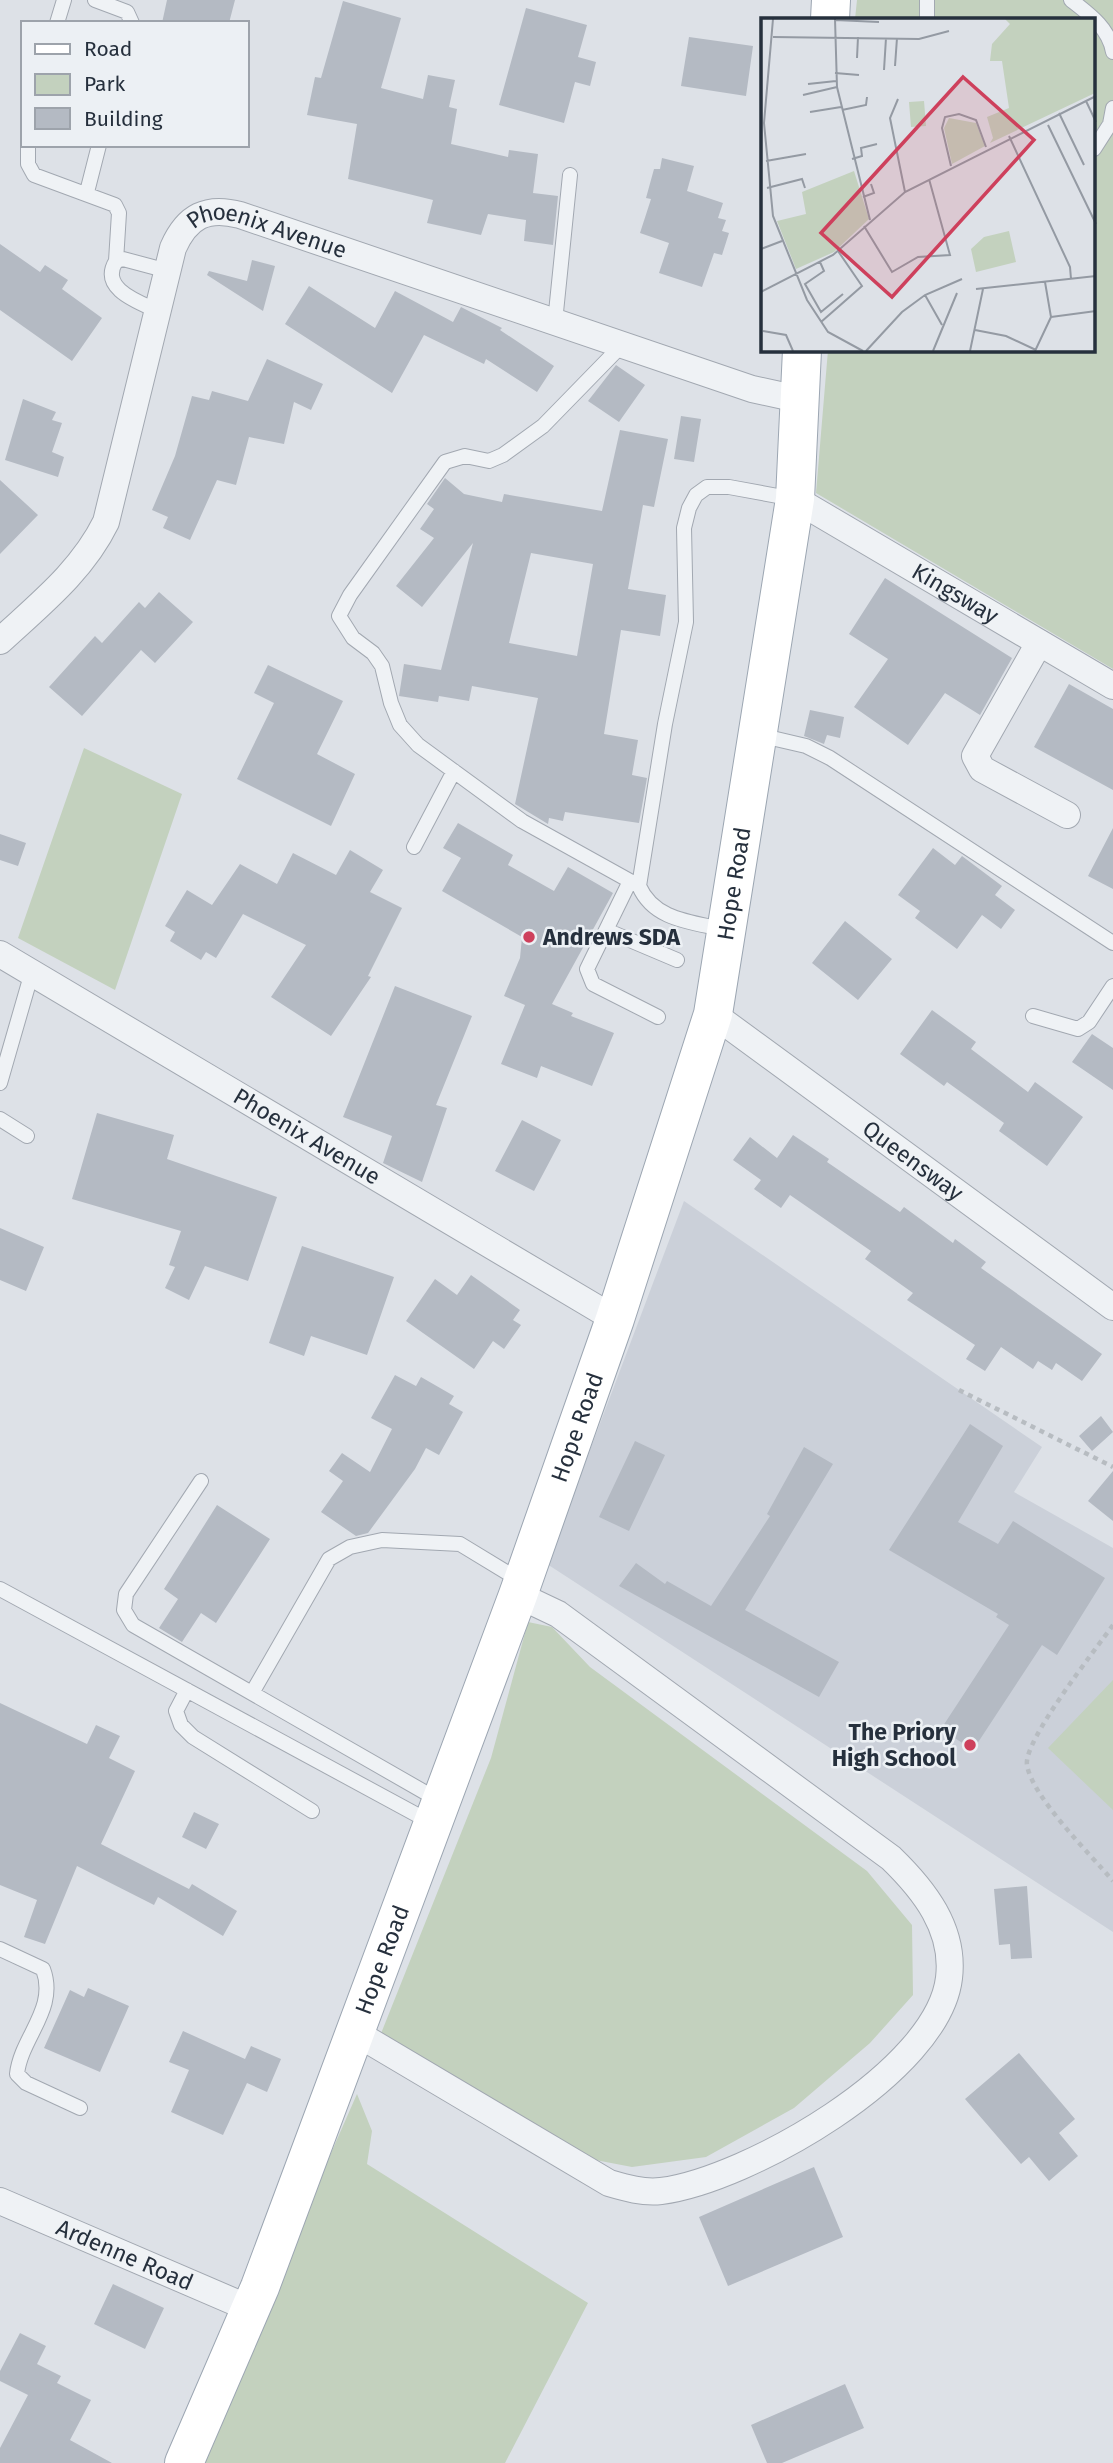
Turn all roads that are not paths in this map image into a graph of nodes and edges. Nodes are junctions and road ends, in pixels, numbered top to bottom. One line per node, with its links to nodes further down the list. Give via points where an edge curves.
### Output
1 (64, 0): 10 (lane)
2 (95, 0): 11 (lane, via 127,12)
3 (831, 0): 6 (main road)
4 (927, 0): 7 (lane)
5 (1071, 0): 8 (lane)
6 (830, 18)
7 (927, 18)
8 (1094, 18)
9 (1096, 20): 12 (lane)
10 (58, 21)
11 (131, 21)
12 (1113, 52)
13 (1113, 108): 14 (lane, via 1110,124)
14 (1096, 146)
15 (28, 147): 18 (lane, via 28,164 34,175)
16 (99, 147): 18 (lane)
17 (570, 175): 22 (lane)
18 (87, 192): 19 (lane, via 115,205 119,213)
19 (116, 261): 20 (lane); 21 (lane, via 112,280 118,288)
20 (168, 271): 21 (street, Phoenix Avenue); 22 (street, Phoenix Avenue, via 180,231 189,221 214,210 227,211)
21 (158, 311): 27 (street, Phoenix Avenue, via 106,522 77,569)
22 (555, 322): 23 (street, Phoenix Avenue)
23 (622, 345): 25 (street, Phoenix Avenue, via 752,389); 31 (lane, via 543,426 503,455 489,461 465,456 445,461 339,617 382,666 400,725 418,745)
24 (802, 352): 25 (main road, Hope Road)
25 (798, 399): 26 (main road, Hope Road)
26 (795, 499): 28 (street, Kingsway); 30 (main road, Hope Road); 34 (lane, via 707,487 689,508 684,528 686,622)
27 (0, 641)
28 (1040, 643): 29 (street, Kingsway); 32 (street, via 975,756 982,769)
29 (1113, 686)
30 (758, 735): 36 (main road, Hope Road); 37 (lane, via 830,758)
31 (454, 771): 33 (lane); 34 (lane, via 522,821)
32 (1067, 815)
33 (414, 847)
34 (634, 883): 35 (lane); 36 (lane, via 646,902 665,915)
35 (606, 930): 39 (lane); 44 (lane, via 587,969 593,984)
36 (727, 930): 42 (main road, Hope Road)
37 (1113, 943)
38 (0, 954): 40 (street, Phoenix Avenue)
39 (677, 961)
40 (32, 972): 45 (lane); 49 (street, Phoenix Avenue)
41 (1113, 986): 43 (lane, via 1089,1022 1078,1029)
42 (713, 1014): 48 (street, Queensway); 49 (main road, Hope Road)
43 (1033, 1016)
44 (658, 1017)
45 (0, 1083)
46 (0, 1119): 47 (lane)
47 (27, 1136)
48 (1113, 1307)
49 (615, 1319): 51 (main road, Hope Road)
50 (201, 1481): 54 (lane, via 127,1594 124,1610 133,1625)
51 (520, 1588): 54 (lane, via 460,1544 382,1540 350,1547 329,1559); 56 (main road, Hope Road); 58 (street, via 891,1858 921,1887 941,1922 950,1979 937,2012 916,2045 852,2102 772,2153 661,2191 609,2183)
52 (0, 1589): 53 (lane)
53 (187, 1690): 55 (lane, via 176,1711 193,1737); 56 (lane)
54 (252, 1693): 56 (lane)
55 (312, 1811)
56 (437, 1813): 58 (main road, Hope Road)
57 (0, 1949): 59 (lane, via 43,1969 48,1982 46,2004 18,2062 17,2074 26,2083)
58 (356, 2033): 61 (main road, Hope Road)
59 (80, 2108)
60 (0, 2201): 61 (street, Ardenne Road)
61 (251, 2309): 62 (main road, Hope Road)
62 (184, 2463)

